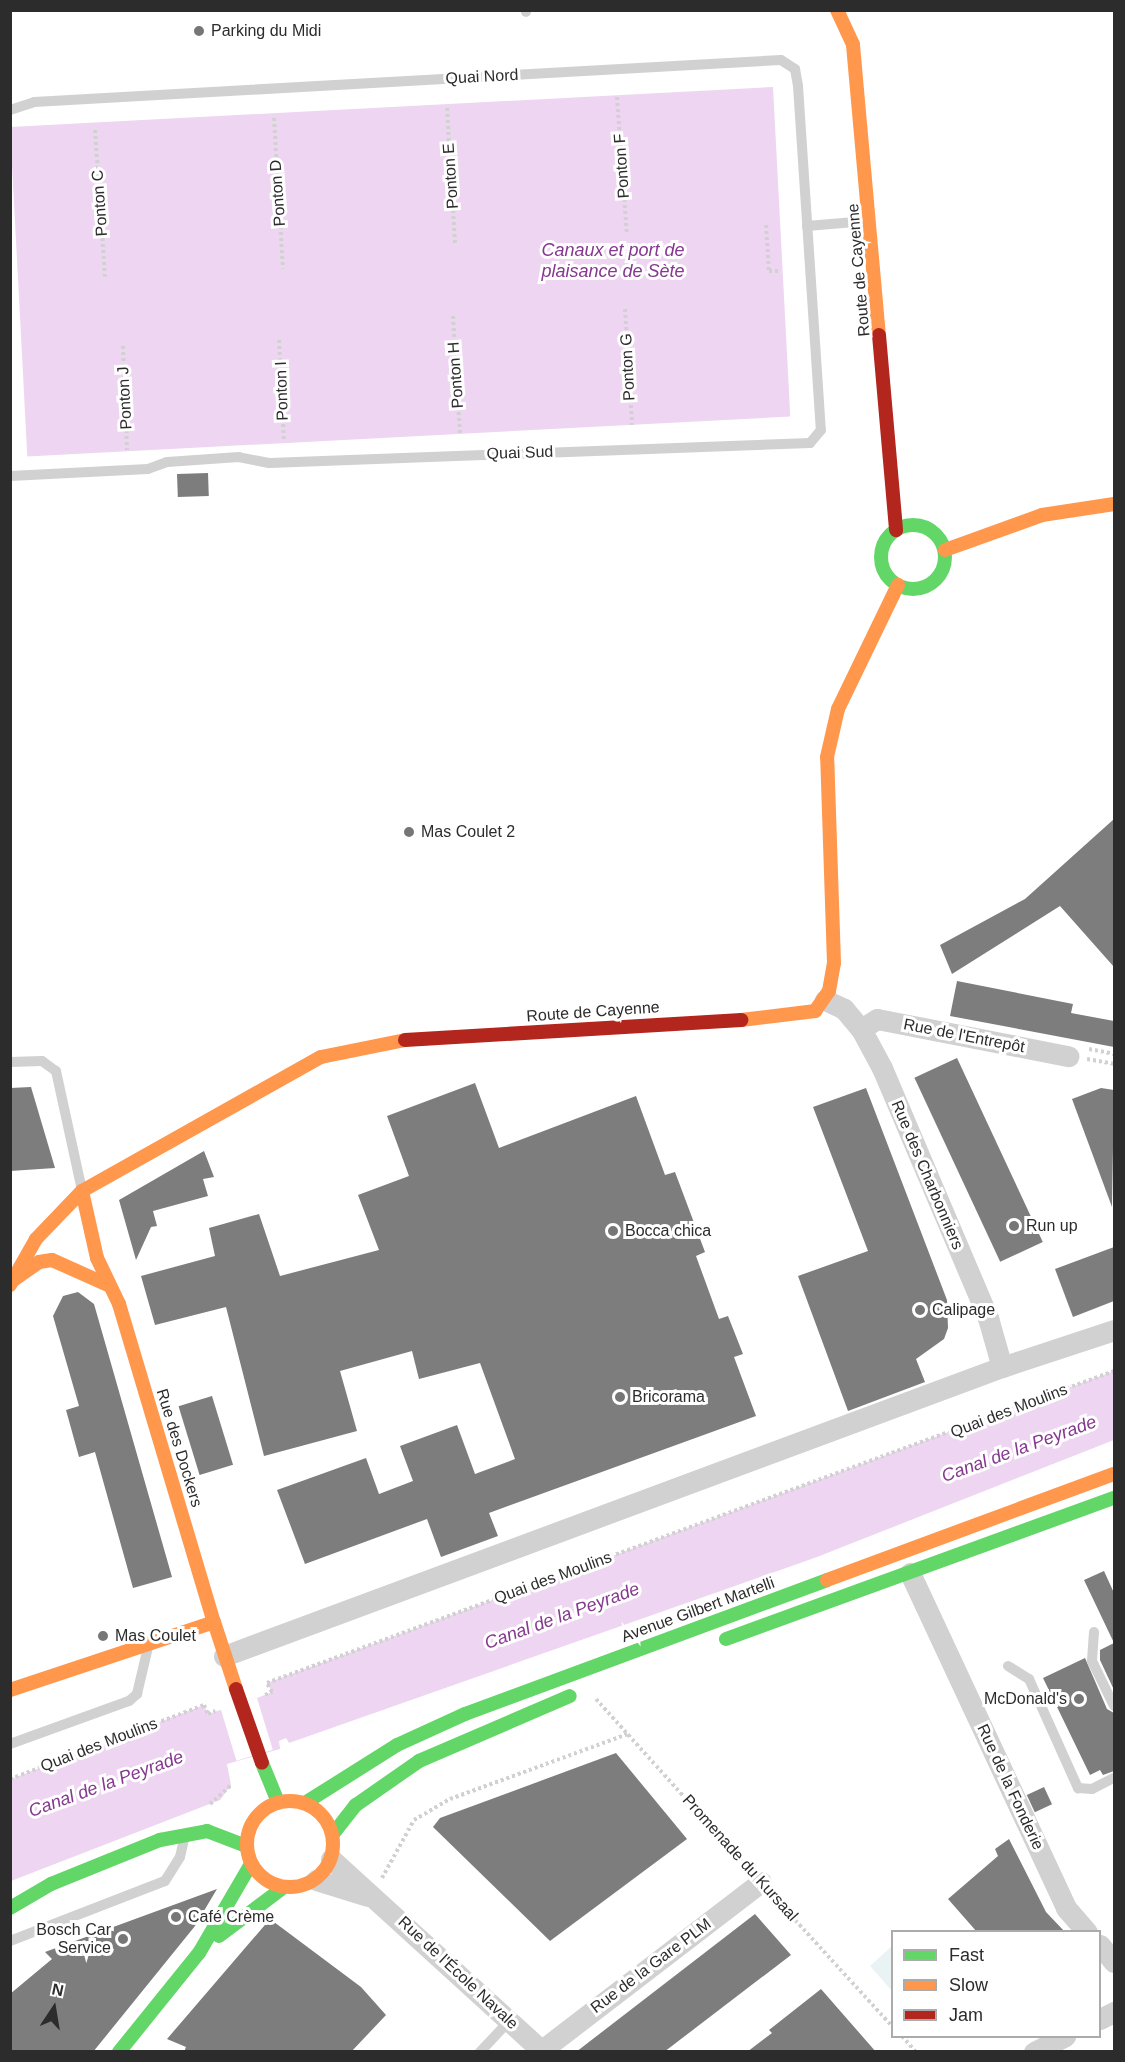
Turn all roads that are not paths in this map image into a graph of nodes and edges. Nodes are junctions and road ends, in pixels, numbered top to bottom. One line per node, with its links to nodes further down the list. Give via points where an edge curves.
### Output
1 (837, 10): 3 (main road, Route de Cayenne)
2 (856, 10): 3 (lane)
3 (846, 27): 5 (main road, Route de Cayenne, via 853,45)
4 (10, 110): 6 (lane, Quai Nord, via 34,102 781,60 795,69 798,86)
5 (871, 221): 6 (lane); 9 (main road, Route de Cayenne)
6 (807, 226): 7 (lane, Quai Sud, via 821,430 810,443 269,463 238,457 167,462 148,469)
7 (10, 476)
8 (1114, 504): 10 (main road, via 1042,515)
9 (896, 530): 10 (main road, via 907,526 931,530); 11 (main road, via 882,552 882,565)
10 (945, 550): 11 (main road, via 945,562 933,583 909,589)
11 (898, 585): 12 (main road, via 838,709 827,757 826,851 834,948)
12 (825, 1000): 13 (street, Rue des Charbonniers, via 844,1009); 16 (main road, Route de Cayenne, via 810,1014 772,1018 357,1047 321,1057 263,1087)
13 (861, 1029): 14 (street, Rue de l'Entrepôt, via 877,1019); 20 (street, Rue des Charbonniers, via 988,1318)
14 (1068, 1056)
15 (10, 1062): 16 (lane, via 42,1060 56,1071)
16 (82, 1191): 17 (main road, Route de Cayenne, via 36,1239); 18 (main road, Rue des Dockers)
17 (11, 1283): 18 (main road, via 39,1262 52,1260)
18 (108, 1285): 24 (main road, Rue des Dockers, via 119,1304)
19 (1114, 1330): 20 (street)
20 (1002, 1367): 28 (street)
21 (1114, 1474): 36 (main road, Avenue Gilbert Martelli, via 465,1714 397,1745)
22 (1114, 1498): 23 (main road)
23 (910, 1573): 27 (main road); 47 (street, Rue de la Fonderie, via 1066,1908)
24 (214, 1623): 26 (main road); 28 (main road)
25 (1094, 1632): 32 (lane, via 1092,1661)
26 (149, 1641): 30 (main road); 33 (lane, Quai des Moulins, via 137,1694 129,1701)
27 (708, 1646)
28 (224, 1656): 35 (main road, bridge)
29 (1008, 1666): 34 (lane, via 1029,1679 1078,1788 1092,1789)
30 (10, 1690)
31 (587, 1690): 37 (main road, via 419,1761 356,1805)
32 (1114, 1706)
33 (10, 1744)
34 (1114, 1778)
35 (278, 1803): 36 (main road); 39 (main road, via 252,1824)
36 (305, 1803): 37 (main road, via 318,1810)
37 (333, 1834): 40 (main road)
38 (184, 1835): 39 (main road, via 207,1831); 46 (main road, via 51,1884); 48 (lane, via 180,1857 165,1881)
39 (246, 1846): 41 (main road)
40 (332, 1858): 42 (main road); 45 (street, Rue de l'École Navale)
41 (251, 1864): 44 (main road, via 271,1883); 50 (main road)
42 (316, 1880): 44 (main road); 45 (street, Rue de l'École Navale)
43 (761, 1882): 54 (street, Rue de la Gare PLM)
44 (284, 1887): 50 (main road)
45 (371, 1897): 52 (street, Rue de l'École Navale, via 404,1920)
46 (10, 1908)
47 (1086, 1930)
48 (10, 1941)
49 (1101, 1946): 51 (street)
50 (199, 1953): 55 (main road)
51 (1114, 1962)
52 (510, 2020): 54 (street, Rue de l'École Navale); 56 (lane)
53 (1063, 2038): 57 (street)
54 (543, 2051)
55 (119, 2052)
56 (480, 2052)
57 (1034, 2052)

